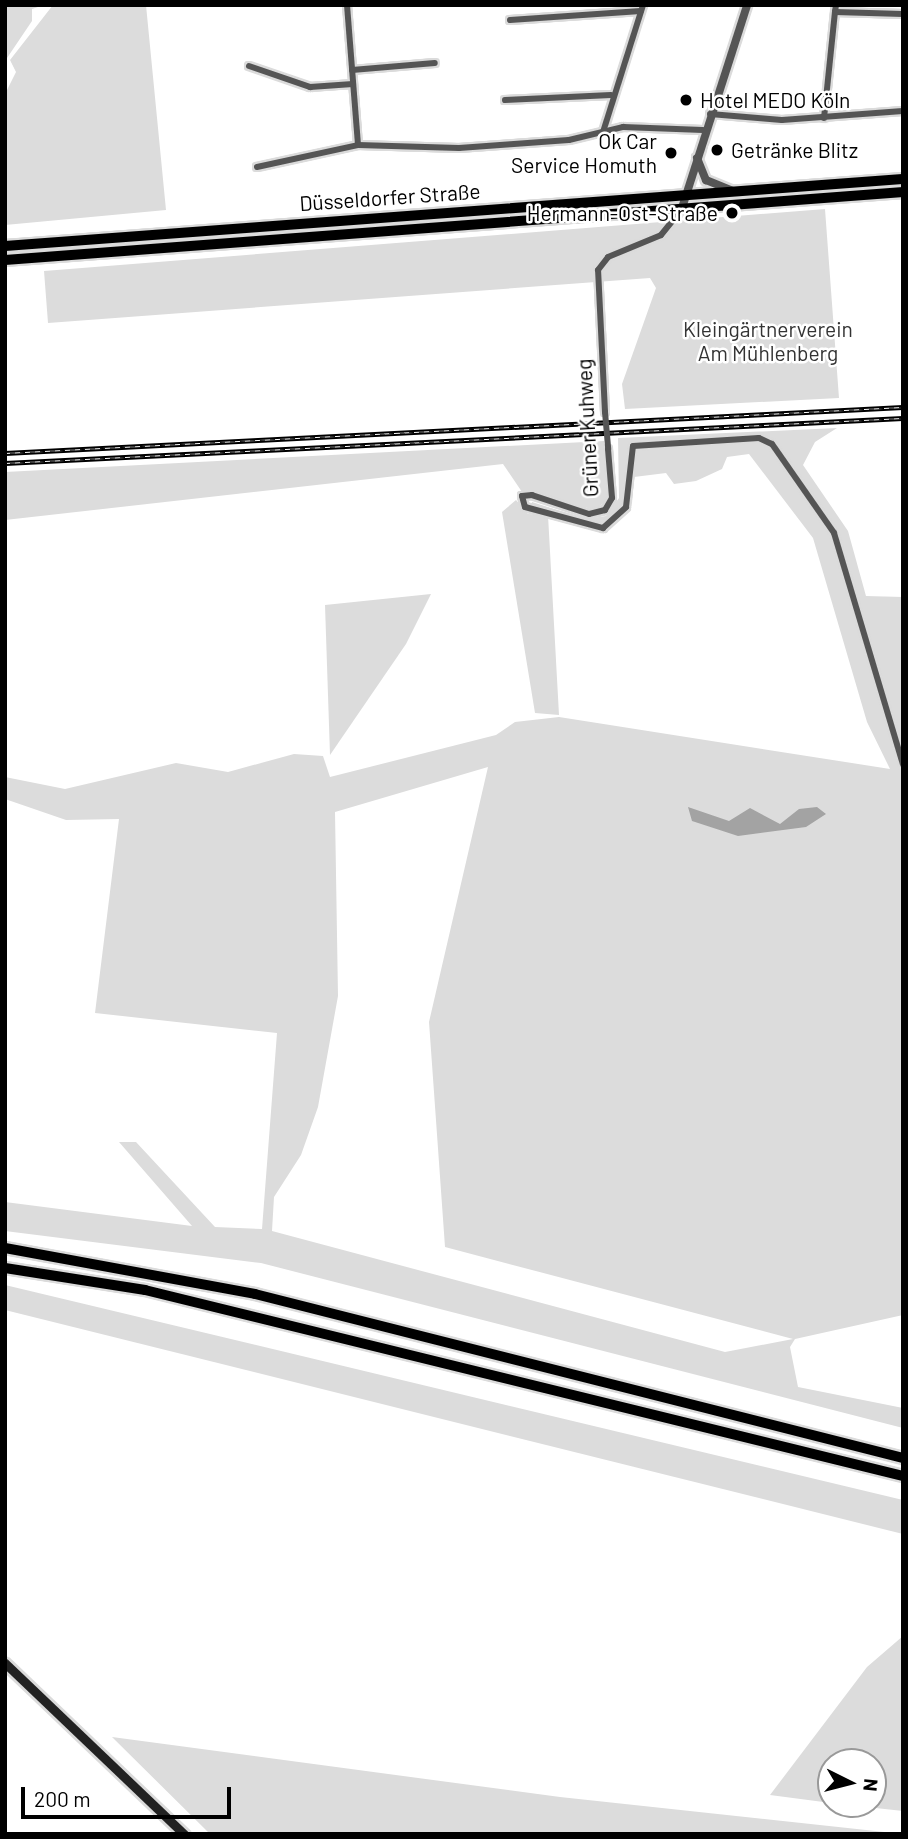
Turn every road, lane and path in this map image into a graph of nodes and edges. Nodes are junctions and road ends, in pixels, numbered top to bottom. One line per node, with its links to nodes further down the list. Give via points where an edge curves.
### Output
1 (347, 5): 9 (street)
2 (747, 5): 14 (street)
3 (642, 8): 6 (street); 11 (street)
4 (835, 9): 5 (street); 15 (street)
5 (903, 14)
6 (510, 20)
7 (435, 63): 9 (street)
8 (249, 66): 10 (street, via 310,87)
9 (352, 69): 10 (street)
10 (353, 84): 18 (street)
11 (611, 95): 12 (street); 17 (street)
12 (505, 100)
13 (903, 111): 15 (street)
14 (708, 114): 15 (street); 16 (street)
15 (824, 118)
16 (703, 130): 17 (street); 19 (street)
17 (603, 132): 18 (street, via 459,148)
18 (358, 145): 20 (street)
19 (696, 155): 22 (street, via 706,180); 24 (street)
20 (257, 167)
21 (903, 178): 22 (main road, Düsseldorfer Straße)
22 (733, 191): 24 (main road, Düsseldorfer Straße)
23 (903, 192): 25 (main road, Düsseldorfer Straße)
24 (686, 194): 25 (street); 26 (main road, Düsseldorfer Straße)
25 (682, 208): 27 (main road, Düsseldorfer Straße); 28 (street, Grüner Kuhweg, bridge, via 661,235 608,257 598,270 612,498 605,510 589,514 532,495 522,496 525,507 603,528 626,507 633,446 759,438 772,444 834,533)
26 (5, 246)
27 (5, 260)
28 (903, 764)
29 (5, 1248): 31 (highway, via 255,1294)
30 (5, 1268): 32 (highway, via 261,1317)
31 (903, 1458)
32 (903, 1476)
33 (5, 1663): 34 (main road)
34 (184, 1834)

